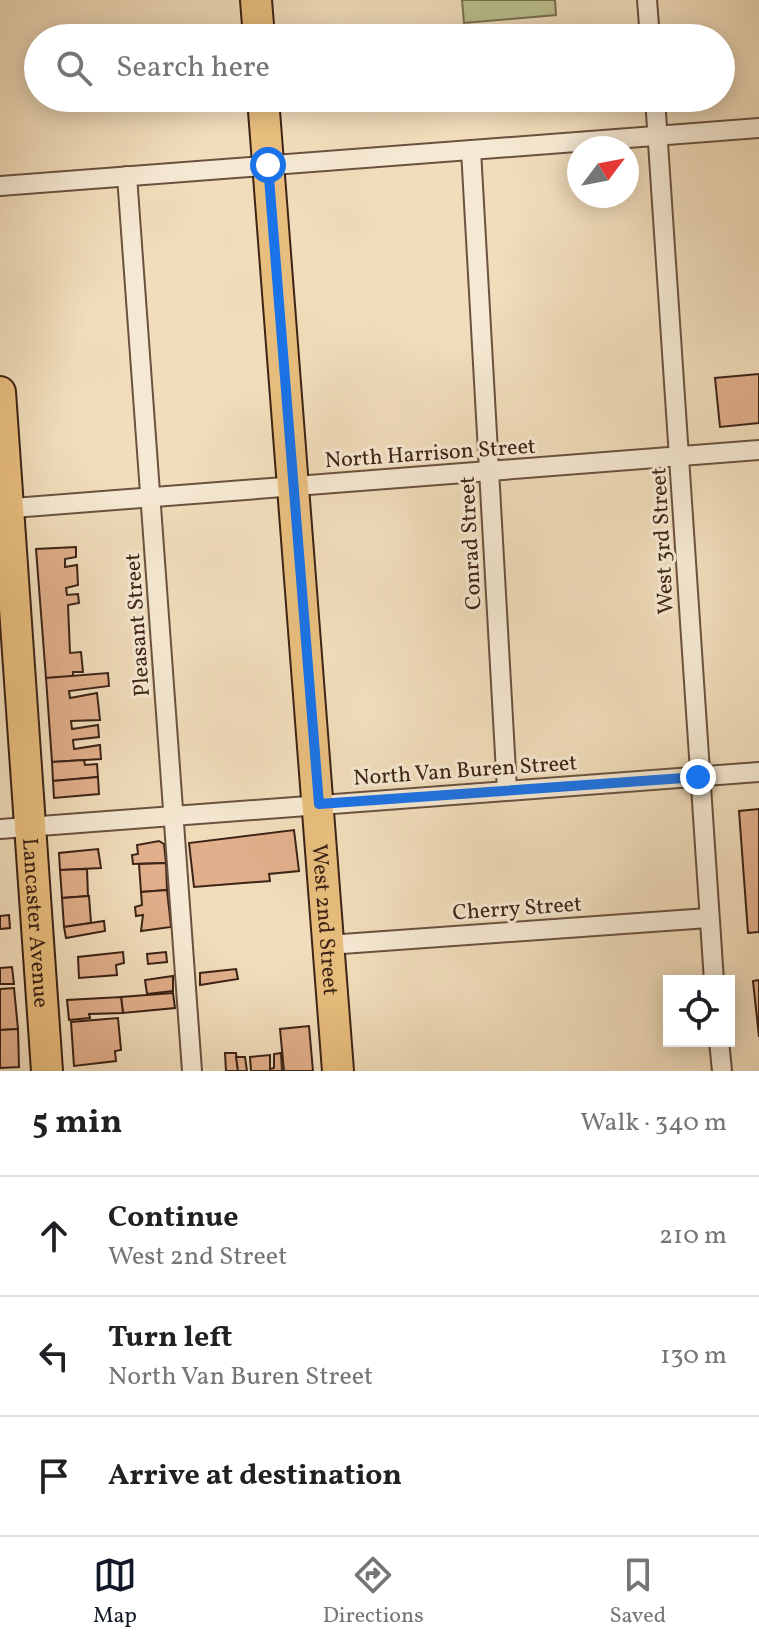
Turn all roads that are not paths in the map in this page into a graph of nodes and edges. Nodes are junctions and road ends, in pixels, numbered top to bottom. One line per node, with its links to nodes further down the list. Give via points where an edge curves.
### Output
1 (256, 0): 3 (main road)
2 (647, 0): 4 (street)
3 (258, 24)
4 (649, 24)
5 (264, 112): 10 (main road, West 2nd Street)
6 (656, 112): 8 (street, West 3rd Street)
7 (759, 128): 8 (street)
8 (657, 136): 9 (street); 15 (street, West 3rd Street)
9 (471, 150): 10 (street); 16 (street, Conrad Street)
10 (268, 165): 11 (street); 17 (main road, West 2nd Street)
11 (127, 176): 12 (street); 18 (street, Pleasant Street)
12 (0, 186)
13 (0, 392): 19 (main road, Lancaster Avenue)
14 (759, 450): 15 (street, North Harrison Street)
15 (681, 456): 16 (street, North Harrison Street); 21 (street, West 3rd Street)
16 (489, 471): 17 (street, North Harrison Street); 22 (street, Conrad Street)
17 (295, 486): 18 (street, North Harrison Street); 23 (main road, West 2nd Street)
18 (151, 497): 19 (street, North Harrison Street); 24 (street, Pleasant Street)
19 (4, 509): 25 (main road, Lancaster Avenue)
20 (759, 772): 21 (street, North Van Buren Street)
21 (698, 777): 22 (street, North Van Buren Street); 27 (street, West 3rd Street)
22 (507, 790): 23 (street, North Van Buren Street)
23 (319, 804): 24 (street, North Van Buren Street); 28 (main road, West 2nd Street)
24 (174, 816): 25 (street, North Van Buren Street); 32 (street, Pleasant Street)
25 (31, 827): 26 (street, North Van Buren Street); 31 (main road, Lancaster Avenue)
26 (0, 829)
27 (708, 918): 28 (street, Cherry Street); 29 (street, West 3rd Street)
28 (328, 945): 33 (main road, West 2nd Street)
29 (713, 975)
30 (720, 1047): 34 (street)
31 (47, 1071)
32 (192, 1071)
33 (338, 1071)
34 (722, 1071)

